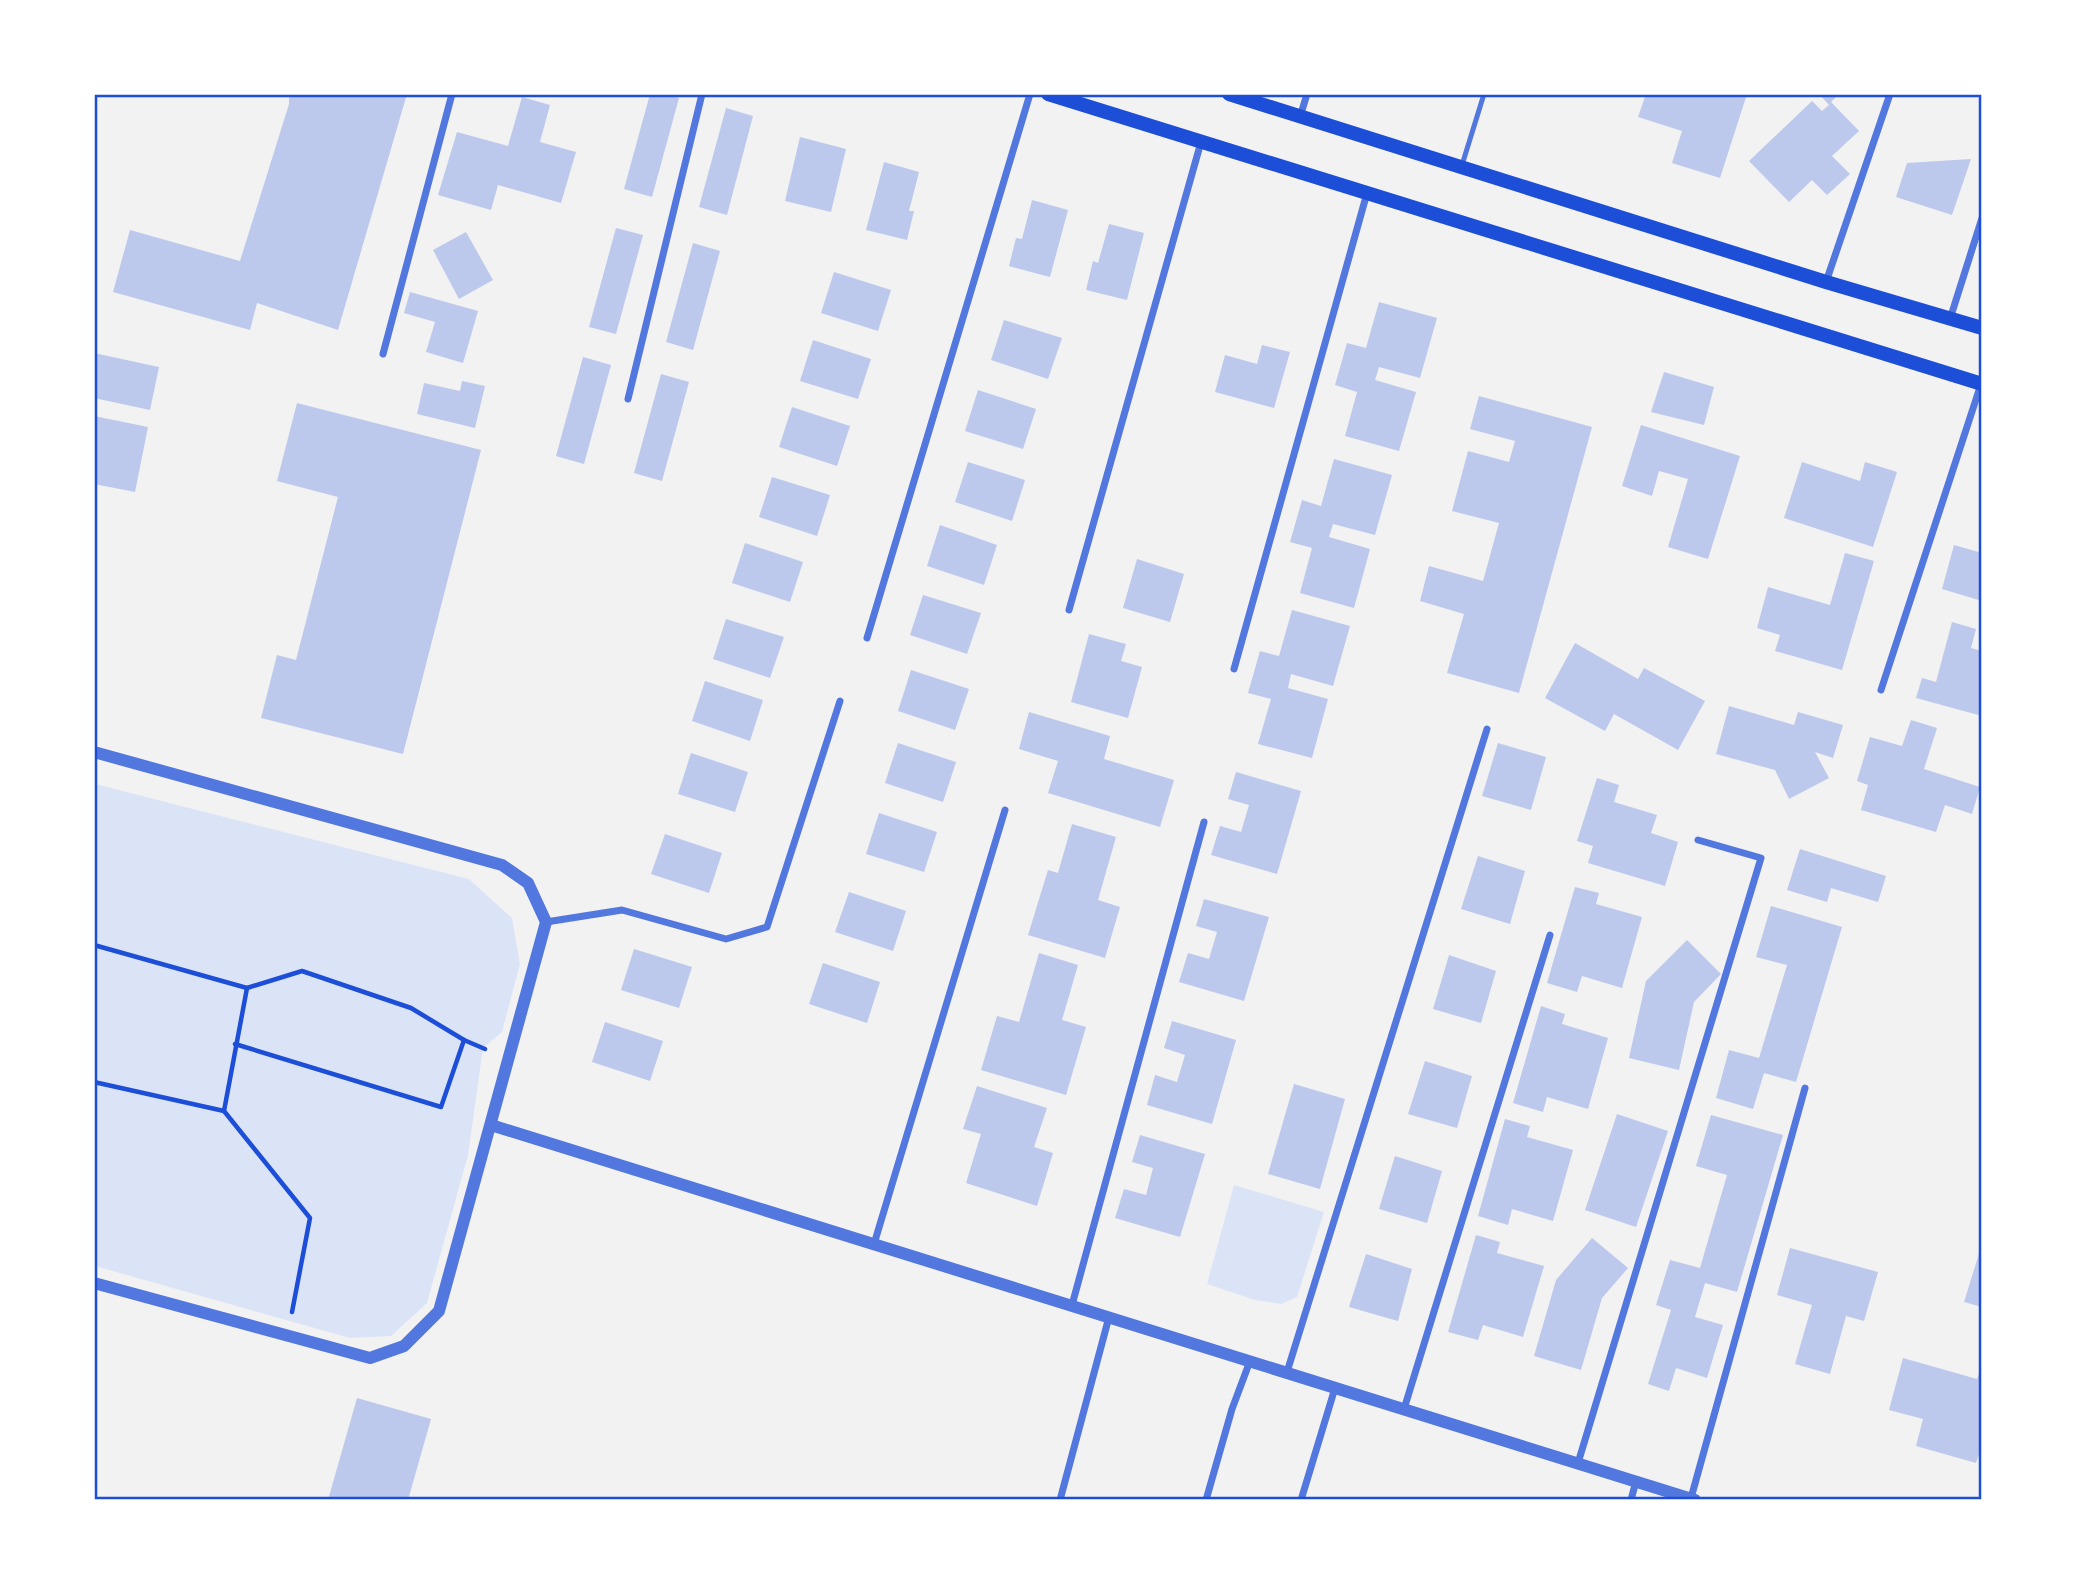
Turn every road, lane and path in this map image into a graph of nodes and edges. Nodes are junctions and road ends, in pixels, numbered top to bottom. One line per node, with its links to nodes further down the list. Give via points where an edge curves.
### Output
1 (452, 94): 17 (street)
2 (702, 94): 19 (street)
3 (1030, 94): 21 (street)
4 (1048, 94): 10 (main road)
5 (1229, 94): 9 (main road)
6 (1307, 94): 9 (street)
7 (1484, 94): 11 (lane)
8 (1890, 94): 14 (street)
9 (1300, 117): 11 (main road)
10 (1201, 142): 12 (main road); 20 (street)
11 (1462, 166): 14 (main road)
12 (1367, 193): 18 (main road); 22 (street)
13 (1982, 218): 15 (street)
14 (1826, 282): 15 (main road)
15 (1950, 319): 16 (main road)
16 (1982, 328)
17 (383, 354)
18 (1981, 384): 23 (street)
19 (628, 399)
20 (1069, 610)
21 (867, 638)
22 (1234, 669)
23 (1881, 690)
24 (840, 701): 30 (street, via 767,927 726,939 622,910)
25 (1487, 729): 47 (street)
26 (94, 752): 30 (street, via 502,865 527,883)
27 (1004, 810): 41 (street)
28 (1204, 822): 43 (street)
29 (1698, 839): 50 (street, via 1761,858)
30 (546, 922): 36 (street)
31 (1550, 935): 49 (street)
32 (94, 945): 33 (path)
33 (247, 988): 34 (path, via 302,971 411,1008); 35 (path)
34 (464, 1040): 35 (path, via 441,1107); 36 (path)
35 (235, 1044): 39 (path)
36 (509, 1052): 40 (street)
37 (94, 1082): 39 (path)
38 (1805, 1088): 52 (street)
39 (224, 1111): 45 (path, via 310,1217)
40 (491, 1125): 41 (street); 45 (street, via 439,1311 404,1346 370,1358)
41 (874, 1244): 43 (street)
42 (94, 1283): 45 (street)
43 (1072, 1306): 44 (street)
44 (1109, 1317): 46 (street); 53 (street)
45 (287, 1336)
46 (1250, 1361): 47 (street); 54 (street)
47 (1287, 1372): 48 (street)
48 (1335, 1388): 49 (street); 55 (street)
49 (1404, 1409): 50 (street)
50 (1578, 1463): 51 (street)
51 (1636, 1481): 52 (street); 56 (street)
52 (1693, 1499)
53 (1060, 1500)
54 (1206, 1500)
55 (1301, 1500)
56 (1631, 1500)

